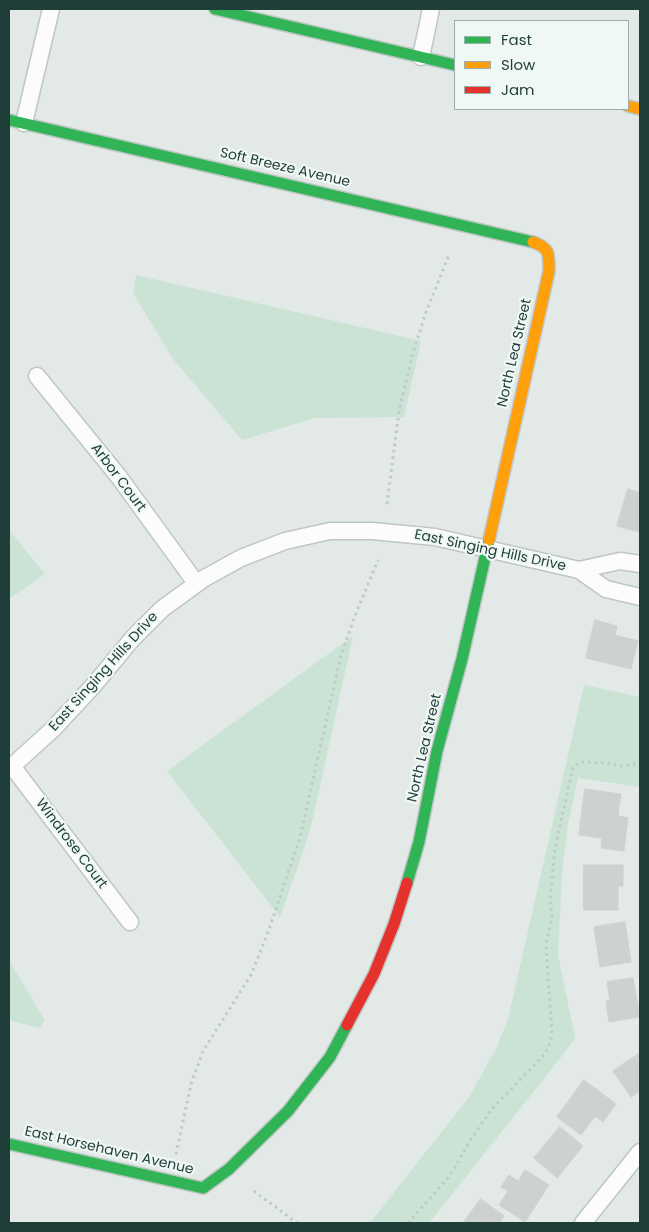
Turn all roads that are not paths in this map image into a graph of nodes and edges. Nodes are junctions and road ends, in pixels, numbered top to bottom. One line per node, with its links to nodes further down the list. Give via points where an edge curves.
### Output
1 (51, 9): 6 (street)
2 (215, 9): 4 (street)
3 (431, 9): 4 (street)
4 (421, 57): 5 (street)
5 (454, 65)
6 (16, 121): 7 (street, Soft Breeze Avenue, via 524,240 544,246)
7 (549, 254): 9 (street, North Lea Street, via 548,272)
8 (37, 376): 12 (street, Arbor Court, via 119,477)
9 (487, 548): 11 (street, East Singing Hills Drive); 12 (street, East Singing Hills Drive, via 408,534 330,531 285,541 241,558); 18 (street, North Lea Street, via 437,751 420,842 374,974 330,1057 288,1111 236,1163)
10 (640, 564): 11 (street, East Singing Hills Drive, via 620,560)
11 (579, 570): 13 (street, East Singing Hills Drive, via 606,589)
12 (196, 583): 14 (street, East Singing Hills Drive, via 132,638 53,729)
13 (640, 597)
14 (11, 768): 15 (street, Windrose Court)
15 (130, 922)
16 (9, 1144): 18 (street, East Horsehaven Avenue)
17 (640, 1152): 19 (street)
18 (203, 1188)
19 (583, 1223)

